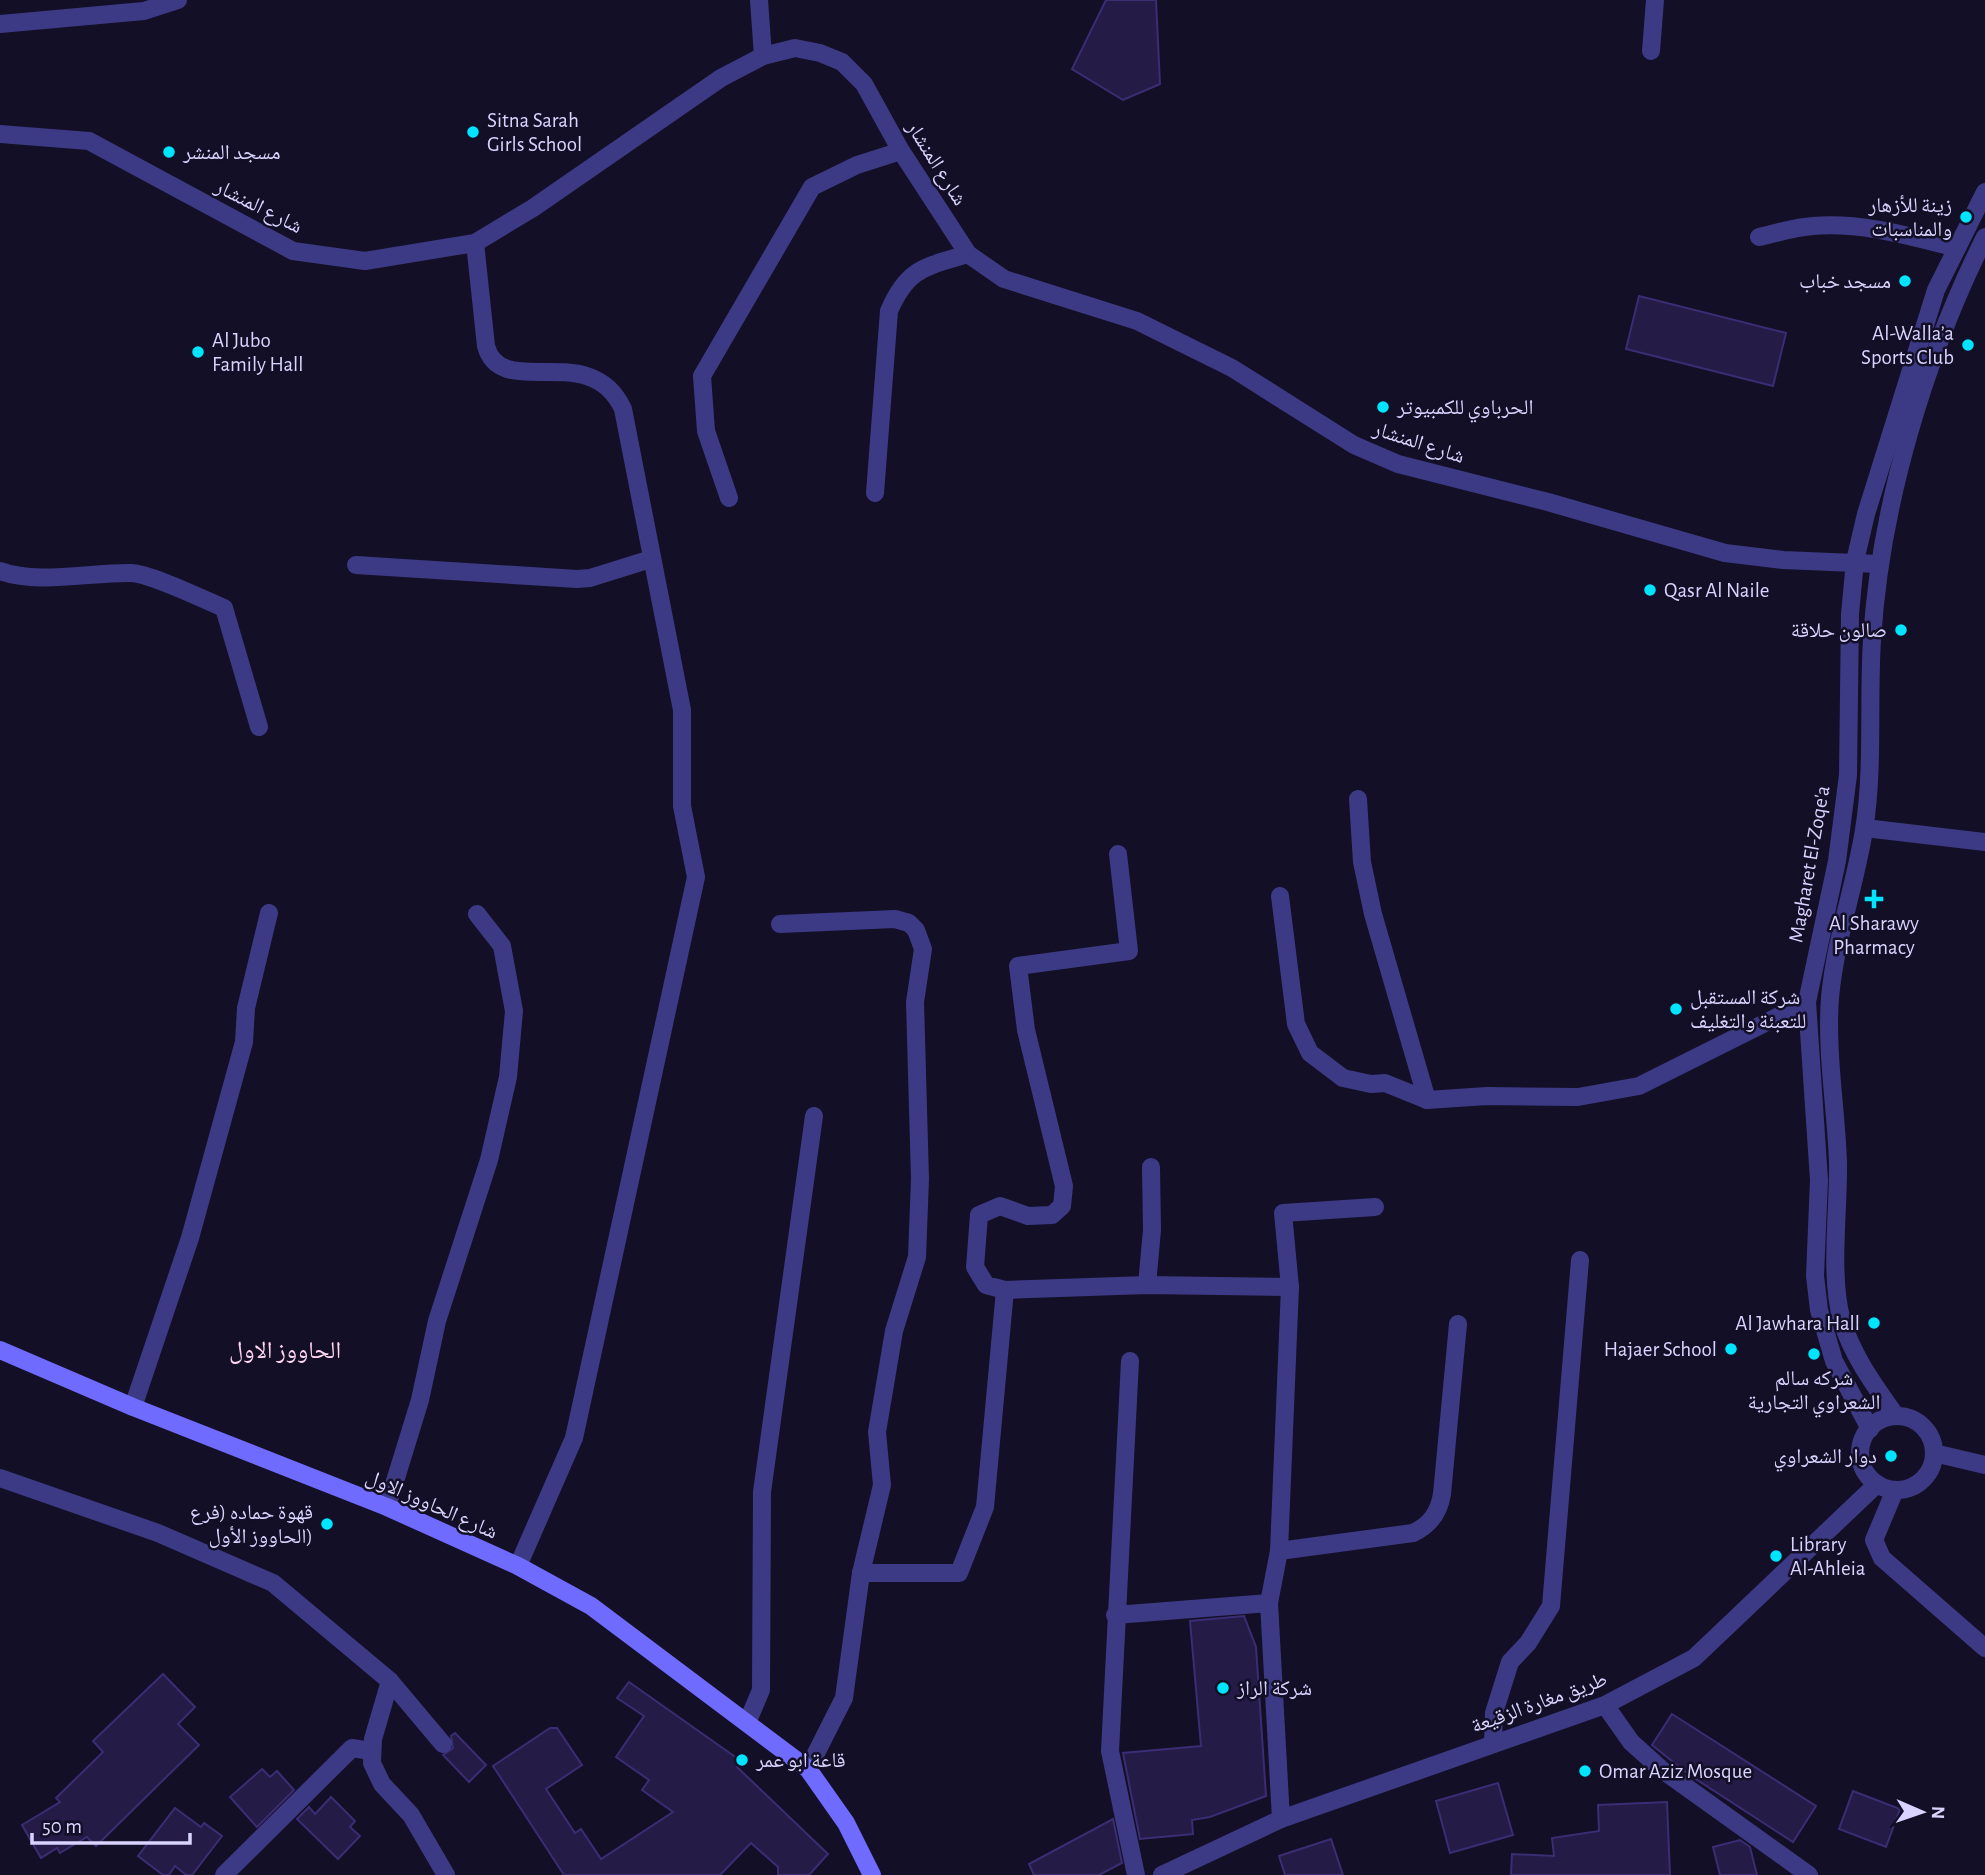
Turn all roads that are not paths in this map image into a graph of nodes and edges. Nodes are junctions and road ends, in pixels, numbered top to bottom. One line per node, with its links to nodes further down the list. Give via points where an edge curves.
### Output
1 (178, 0): 4 (street, via 144,11)
2 (759, 0): 6 (street)
3 (1655, 0): 5 (street)
4 (0, 24)
5 (1651, 51)
6 (763, 56): 8 (street, شارع المنشار, via 794,48 842,62 864,84); 12 (street, شارع المنشار, via 721,78)
7 (0, 134): 12 (street, شارع المنشار, via 89,141 293,251 365,261)
8 (901, 151): 14 (street, شارع المنشار); 16 (street, via 857,165 812,187 702,376 706,431)
9 (1985, 192): 13 (street, Magharet El-Zoqe'a)
10 (1759, 237): 13 (street, via 1811,226 1844,226 1888,230)
11 (1985, 237): 19 (street, Magharet El-Zoqe'a, via 1955,297 1928,372)
12 (475, 243): 17 (street, via 486,344 496,364 509,371 590,375 618,398 625,414)
13 (1956, 248): 18 (street, Magharet El-Zoqe'a, via 1932,303)
14 (968, 254): 15 (street, via 916,270 898,288 889,311); 18 (street, شارع المنشار, via 1004,279 1149,327 1232,368 1354,444 1398,464 1725,553)
15 (875, 493)
16 (729, 498)
17 (651, 559): 20 (street, via 577,579); 53 (street, via 682,710 681,806 695,862 695,891 574,1438)
18 (1855, 561): 19 (street, شارع المنشار); 31 (street, Magharet El-Zoqe'a, via 1848,775 1838,861)
19 (1880, 564): 24 (street, Magharet El-Zoqe'a, via 1872,640)
20 (356, 565)
21 (0, 571): 22 (street, via 74,576 135,573 224,608)
22 (259, 727)
23 (1358, 799): 32 (street, via 1362,862 1373,914)
24 (1865, 828): 25 (street); 44 (street, Magharet El-Zoqe'a, via 1830,995 1829,1053 1838,1170 1837,1275 1842,1319 1858,1361)
25 (1985, 842)
26 (1118, 854): 39 (street, via 1129,951 1018,966 1026,1030 1064,1186 1062,1206 1052,1215 1028,1216 1000,1206 979,1215 975,1267 986,1285)
27 (1280, 896): 32 (street, via 1296,1024 1310,1053 1343,1079 1385,1083)
28 (269, 913): 43 (street, via 246,1008 244,1042 194,1225)
29 (477, 914): 51 (street, via 502,946 512,998 508,1077 489,1160 438,1321)
30 (780, 923): 54 (street, via 895,919 913,926 923,944 915,1002 920,1179 916,1257 894,1331 877,1432 882,1485)
31 (1807, 1002): 32 (street, via 1639,1086 1578,1097); 45 (street, Magharet El-Zoqe'a, via 1819,1180 1815,1276 1819,1310 1833,1361)
32 (1427, 1100)
33 (814, 1116): 60 (street, via 762,1492 761,1690)
34 (1151, 1167): 37 (street)
35 (1375, 1207): 38 (street, via 1283,1213)
36 (1580, 1260): 61 (street, via 1550,1606 1528,1643 1510,1662 1494,1713)
37 (1147, 1285): 38 (street); 39 (street)
38 (1290, 1287): 52 (street)
39 (1005, 1290): 54 (street, via 985,1507 959,1573)
40 (1458, 1324): 52 (street, via 1442,1494 1436,1515 1413,1532)
41 (0, 1350): 43 (main road, شارع الحاووز الاول)
42 (1130, 1362): 56 (street)
43 (132, 1406): 51 (main road, شارع الحاووز الاول)
44 (1896, 1416): 45 (street); 46 (street, via 1927,1431)
45 (1870, 1429): 49 (street, via 1861,1446 1861,1458 1865,1471)
46 (1934, 1453): 47 (street); 50 (street, via 1927,1475 1919,1483)
47 (1985, 1465)
48 (0, 1478): 58 (street, via 158,1533 273,1583)
49 (1877, 1483): 50 (street); 59 (street, طريق مغارة الزقيعة, via 1694,1658)
50 (1895, 1490): 57 (street, via 1874,1540 1882,1558)
51 (387, 1507): 53 (main road, شارع الحاووز الاول)
52 (1279, 1551): 55 (street)
53 (518, 1566): 60 (main road, شارع الحاووز الاول, via 591,1606)
54 (861, 1573): 64 (street, via 844,1698)
55 (1269, 1603): 56 (street); 65 (street)
56 (1115, 1615): 69 (street, via 1110,1751)
57 (1985, 1648)
58 (390, 1681): 62 (street); 63 (street)
59 (1605, 1705): 61 (street, طريق مغارة الزقيعة); 71 (street, via 1631,1742 1661,1769)
60 (747, 1723): 64 (main road, شارع الحاووز الاول)
61 (1493, 1743): 65 (street, طريق مغارة الزقيعة)
62 (443, 1744)
63 (371, 1751): 66 (street, via 352,1748); 67 (street, via 382,1784 411,1815)
64 (807, 1769): 68 (main road, شارع الحاووز الاول, via 846,1823)
65 (1281, 1819): 70 (street, طريق مغارة الزقيعة)
66 (224, 1875)
67 (446, 1875)
68 (872, 1875)
69 (1136, 1875)
70 (1162, 1875)
71 (1809, 1875)

